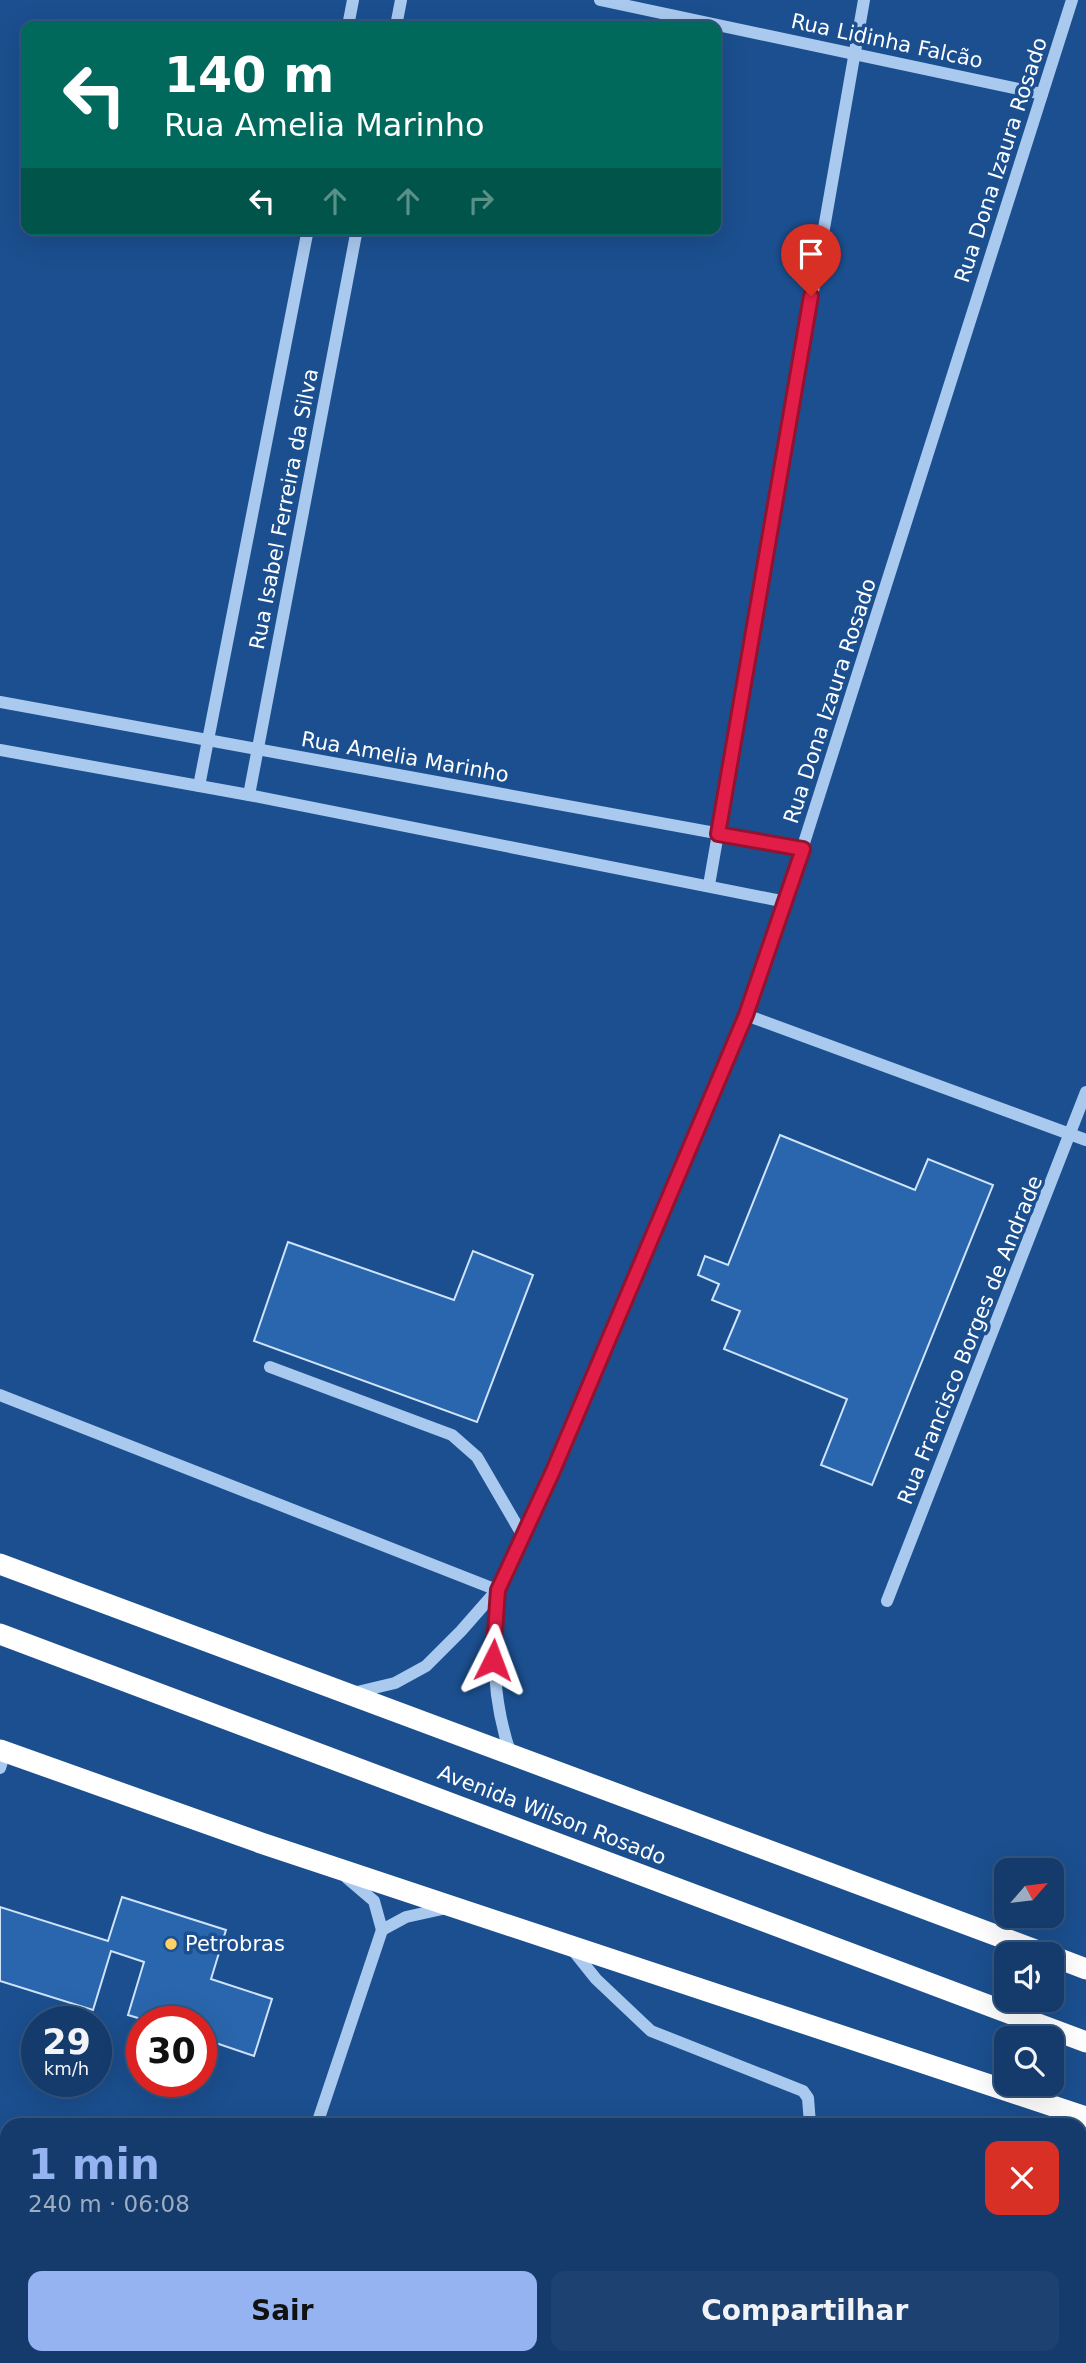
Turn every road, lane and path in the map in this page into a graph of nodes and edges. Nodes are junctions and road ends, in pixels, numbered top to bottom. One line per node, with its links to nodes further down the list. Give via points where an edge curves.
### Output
1 (353, 0): 6 (street)
2 (401, 0): 7 (street)
3 (600, 0): 8 (street, Rua Lidinha Falcão)
4 (864, 0): 10 (street)
5 (1072, 0): 11 (street, Rua Dona Izaura Rosado)
6 (349, 21)
7 (397, 21)
8 (699, 21)
9 (721, 26): 10 (street, Rua Lidinha Falcão)
10 (854, 54): 11 (street, Rua Lidinha Falcão); 20 (street)
11 (1042, 94): 21 (street, Rua Dona Izaura Rosado)
12 (307, 235): 15 (street, Rua Isabel Ferreira da Silva)
13 (356, 235): 16 (street, Rua Isabel Ferreira da Silva)
14 (0, 702): 15 (street, Rua Amelia Marinho)
15 (208, 740): 16 (street, Rua Amelia Marinho); 18 (street, Rua Isabel Ferreira da Silva)
16 (258, 749): 19 (street, Rua Isabel Ferreira da Silva); 20 (street, Rua Amelia Marinho)
17 (0, 750): 18 (street)
18 (200, 786): 19 (street)
19 (249, 795): 22 (street)
20 (718, 834): 21 (street, Rua Amelia Marinho); 22 (street)
21 (803, 849): 23 (street, Rua Dona Izaura Rosado)
22 (709, 885): 23 (street)
23 (786, 902): 24 (street, Rua Dona Izaura Rosado)
24 (746, 1015): 26 (street); 30 (street, Rua Dona Izaura Rosado)
25 (1086, 1092): 26 (street, Rua Francisco Borges de Andrade)
26 (1071, 1135): 27 (street); 33 (street, Rua Francisco Borges de Andrade)
27 (1086, 1140)
28 (270, 1367): 30 (street, via 453,1436 477,1457)
29 (0, 1395): 32 (street)
30 (523, 1536): 32 (street, Rua Dona Izaura Rosado)
31 (0, 1564): 35 (highway, Avenida Wilson Rosado)
32 (498, 1590): 35 (street, Rua Dona Izaura Rosado, via 426,1666 395,1683); 36 (street, Rua Dona Izaura Rosado, via 493,1660 496,1701)
33 (887, 1601)
34 (0, 1634): 45 (highway, Avenida Wilson Rosado)
35 (346, 1695): 36 (highway, Avenida Wilson Rosado)
36 (511, 1756): 41 (highway, Avenida Wilson Rosado)
37 (2, 1757): 38 (highway)
38 (325, 1865): 39 (highway); 40 (street, via 374,1901)
39 (453, 1907): 40 (street, via 406,1917); 42 (highway)
40 (382, 1930): 46 (street)
41 (1015, 1942)
42 (570, 1946): 47 (street, via 596,1979 651,2031 803,2091); 48 (highway)
43 (1064, 1960): 44 (highway, Avenida Wilson Rosado)
44 (1086, 1969)
45 (1086, 2042)
46 (319, 2118)
47 (810, 2118)
48 (1086, 2118)

